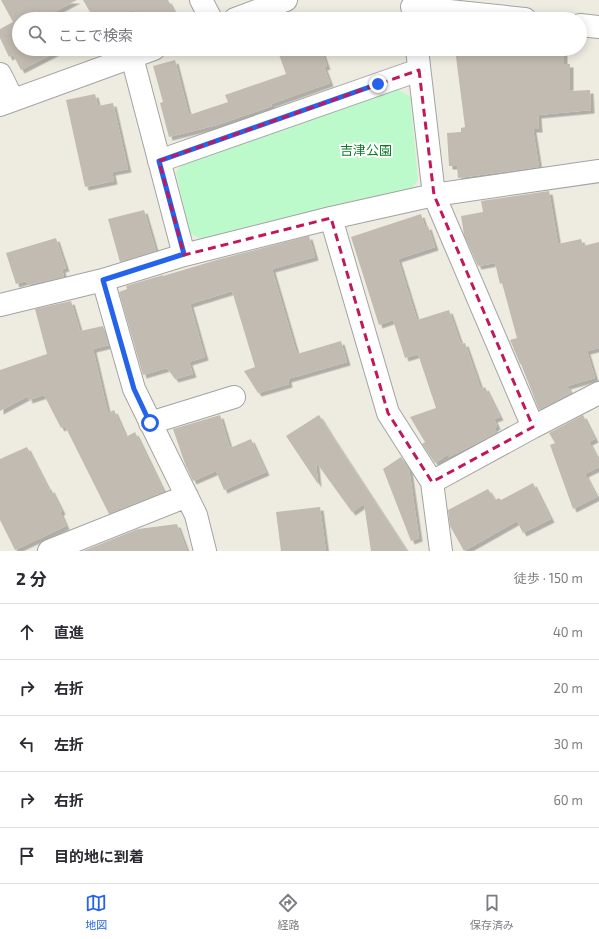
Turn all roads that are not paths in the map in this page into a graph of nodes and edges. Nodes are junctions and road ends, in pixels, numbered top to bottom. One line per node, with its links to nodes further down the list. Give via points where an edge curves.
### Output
1 (201, 0): 4 (street)
2 (286, 0): 5 (street)
3 (412, 9): 6 (street)
4 (207, 12)
5 (253, 12)
6 (446, 12)
7 (587, 26): 8 (street)
8 (599, 27)
9 (418, 56): 11 (street)
10 (132, 57): 13 (street); 14 (street)
11 (419, 70): 14 (street); 16 (street)
12 (0, 74): 13 (street)
13 (6, 102)
14 (159, 161): 18 (street)
15 (599, 171): 16 (street)
16 (434, 195): 17 (street); 24 (street)
17 (331, 218): 18 (street); 25 (street, via 388,413)
18 (184, 254): 19 (street)
19 (103, 280): 20 (street); 23 (street, via 134,389)
20 (0, 305)
21 (599, 393): 24 (street)
22 (234, 397): 23 (street)
23 (150, 423): 26 (street)
24 (533, 427): 25 (street)
25 (432, 482): 29 (street)
26 (187, 496): 27 (street); 28 (street, via 196,515)
27 (49, 551)
28 (205, 551)
29 (441, 551)

